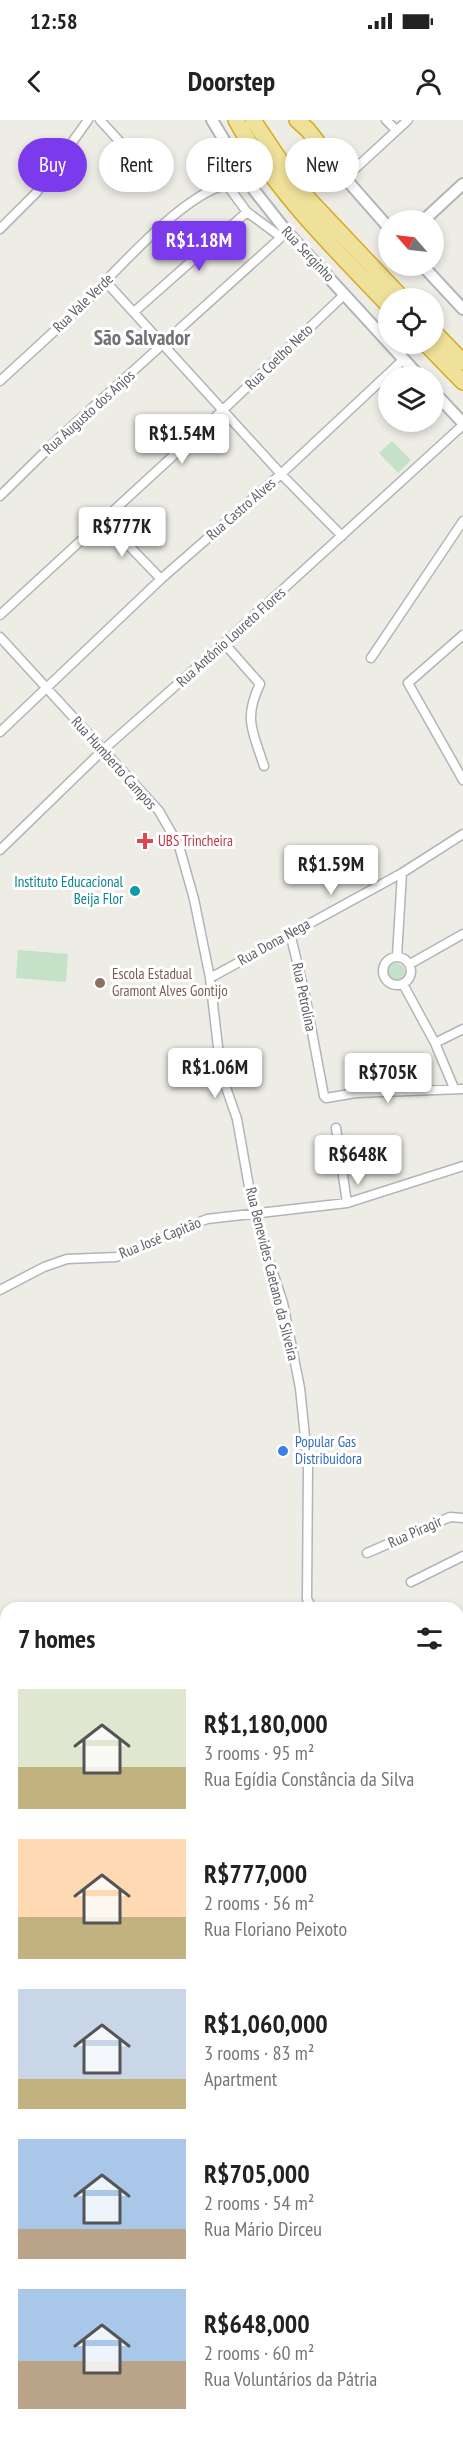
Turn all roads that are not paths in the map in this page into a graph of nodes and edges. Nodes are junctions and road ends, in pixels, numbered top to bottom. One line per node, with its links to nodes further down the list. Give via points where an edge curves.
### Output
1 (88, 120): 18 (street, via 36,193)
2 (100, 120): 10 (street)
3 (212, 120): 19 (street, Rua Serginho)
4 (236, 120): 24 (highway, via 268,171)
5 (253, 120): 22 (highway, via 299,189)
6 (297, 120): 11 (highway)
7 (386, 120): 9 (street)
8 (408, 120): 9 (street)
9 (396, 130): 12 (street)
10 (116, 138)
11 (314, 138)
12 (359, 165)
13 (463, 184): 15 (street)
14 (357, 192): 17 (street)
15 (435, 210)
16 (247, 212): 19 (street); 21 (street, Rua Vale Verde, via 227,185 216,187 163,226); 26 (street)
17 (378, 216)
18 (0, 229)
19 (284, 235): 23 (street, Rua Serginho); 28 (street, Rua Augusto dos Anjos)
20 (433, 276): 25 (street)
21 (106, 282): 26 (street); 33 (street, Rua Vale Verde)
22 (393, 288)
23 (345, 294): 30 (street, Rua Serginho); 36 (street, Rua Coelho Neto)
24 (378, 294)
25 (462, 305)
26 (134, 312): 28 (street)
27 (444, 342): 31 (highway)
28 (163, 345): 36 (street); 39 (street, Rua Augusto dos Anjos)
29 (436, 354): 34 (highway)
30 (403, 360): 32 (street, Rua Serginho); 38 (street, Rua Castro Alves)
31 (463, 362)
32 (409, 366)
33 (0, 381)
34 (463, 382)
35 (444, 403): 37 (street)
36 (224, 409): 38 (street); 40 (street, Rua Coelho Neto)
37 (463, 424): 42 (street, Rua Antônio Loureto Flores)
38 (281, 474): 42 (street); 43 (street, Rua Castro Alves)
39 (0, 496)
40 (103, 519): 43 (street); 44 (street, Rua Coelho Neto)
41 (463, 521): 48 (street)
42 (342, 536): 47 (street, Rua Antônio Loureto Flores)
43 (160, 579): 49 (street, Rua Castro Alves)
44 (0, 615)
45 (463, 635): 53 (street, via 408,684)
46 (0, 637): 49 (street, Rua Humberto Campos)
47 (224, 644): 51 (street, Rua Antônio Loureto Flores); 52 (street, via 260,684 250,716)
48 (370, 658)
49 (47, 688): 50 (street, Rua Castro Alves); 51 (street, Rua Humberto Campos)
50 (0, 732)
51 (103, 750): 55 (street, Rua Antônio Loureto Flores); 61 (street, Rua Humberto Campos, via 159,812 179,846)
52 (264, 766)
53 (463, 780)
54 (463, 834): 56 (street, Rua Dona Nega)
55 (0, 850)
56 (402, 873): 57 (street, Rua Dona Nega); 59 (street)
57 (290, 933): 61 (street, Rua Dona Nega); 65 (street, Rua Petrolina, via 326,1098)
58 (463, 934): 60 (street)
59 (396, 957): 60 (street); 62 (street, via 385,963 383,976 393,985)
60 (410, 964): 62 (street, via 411,974)
61 (210, 978): 69 (street, Rua Benevides Caetano da Silveira, via 221,1073 237,1119)
62 (402, 984): 64 (street)
63 (463, 1029): 64 (street)
64 (435, 1043): 65 (street)
65 (459, 1089)
66 (336, 1128): 68 (street)
67 (463, 1166): 68 (street, Rua José Capitão)
68 (347, 1203): 69 (street, Rua José Capitão)
69 (254, 1215): 70 (street, Rua José Capitão, via 207,1220 116,1257 67,1259); 75 (street, Rua Benevides Caetano da Silveira, via 283,1303 300,1388 308,1466)
70 (0, 1290)
71 (463, 1518): 72 (street, Rua Piragir, via 450,1517)
72 (368, 1553)
73 (463, 1556): 74 (street)
74 (411, 1582)
75 (309, 1602)

